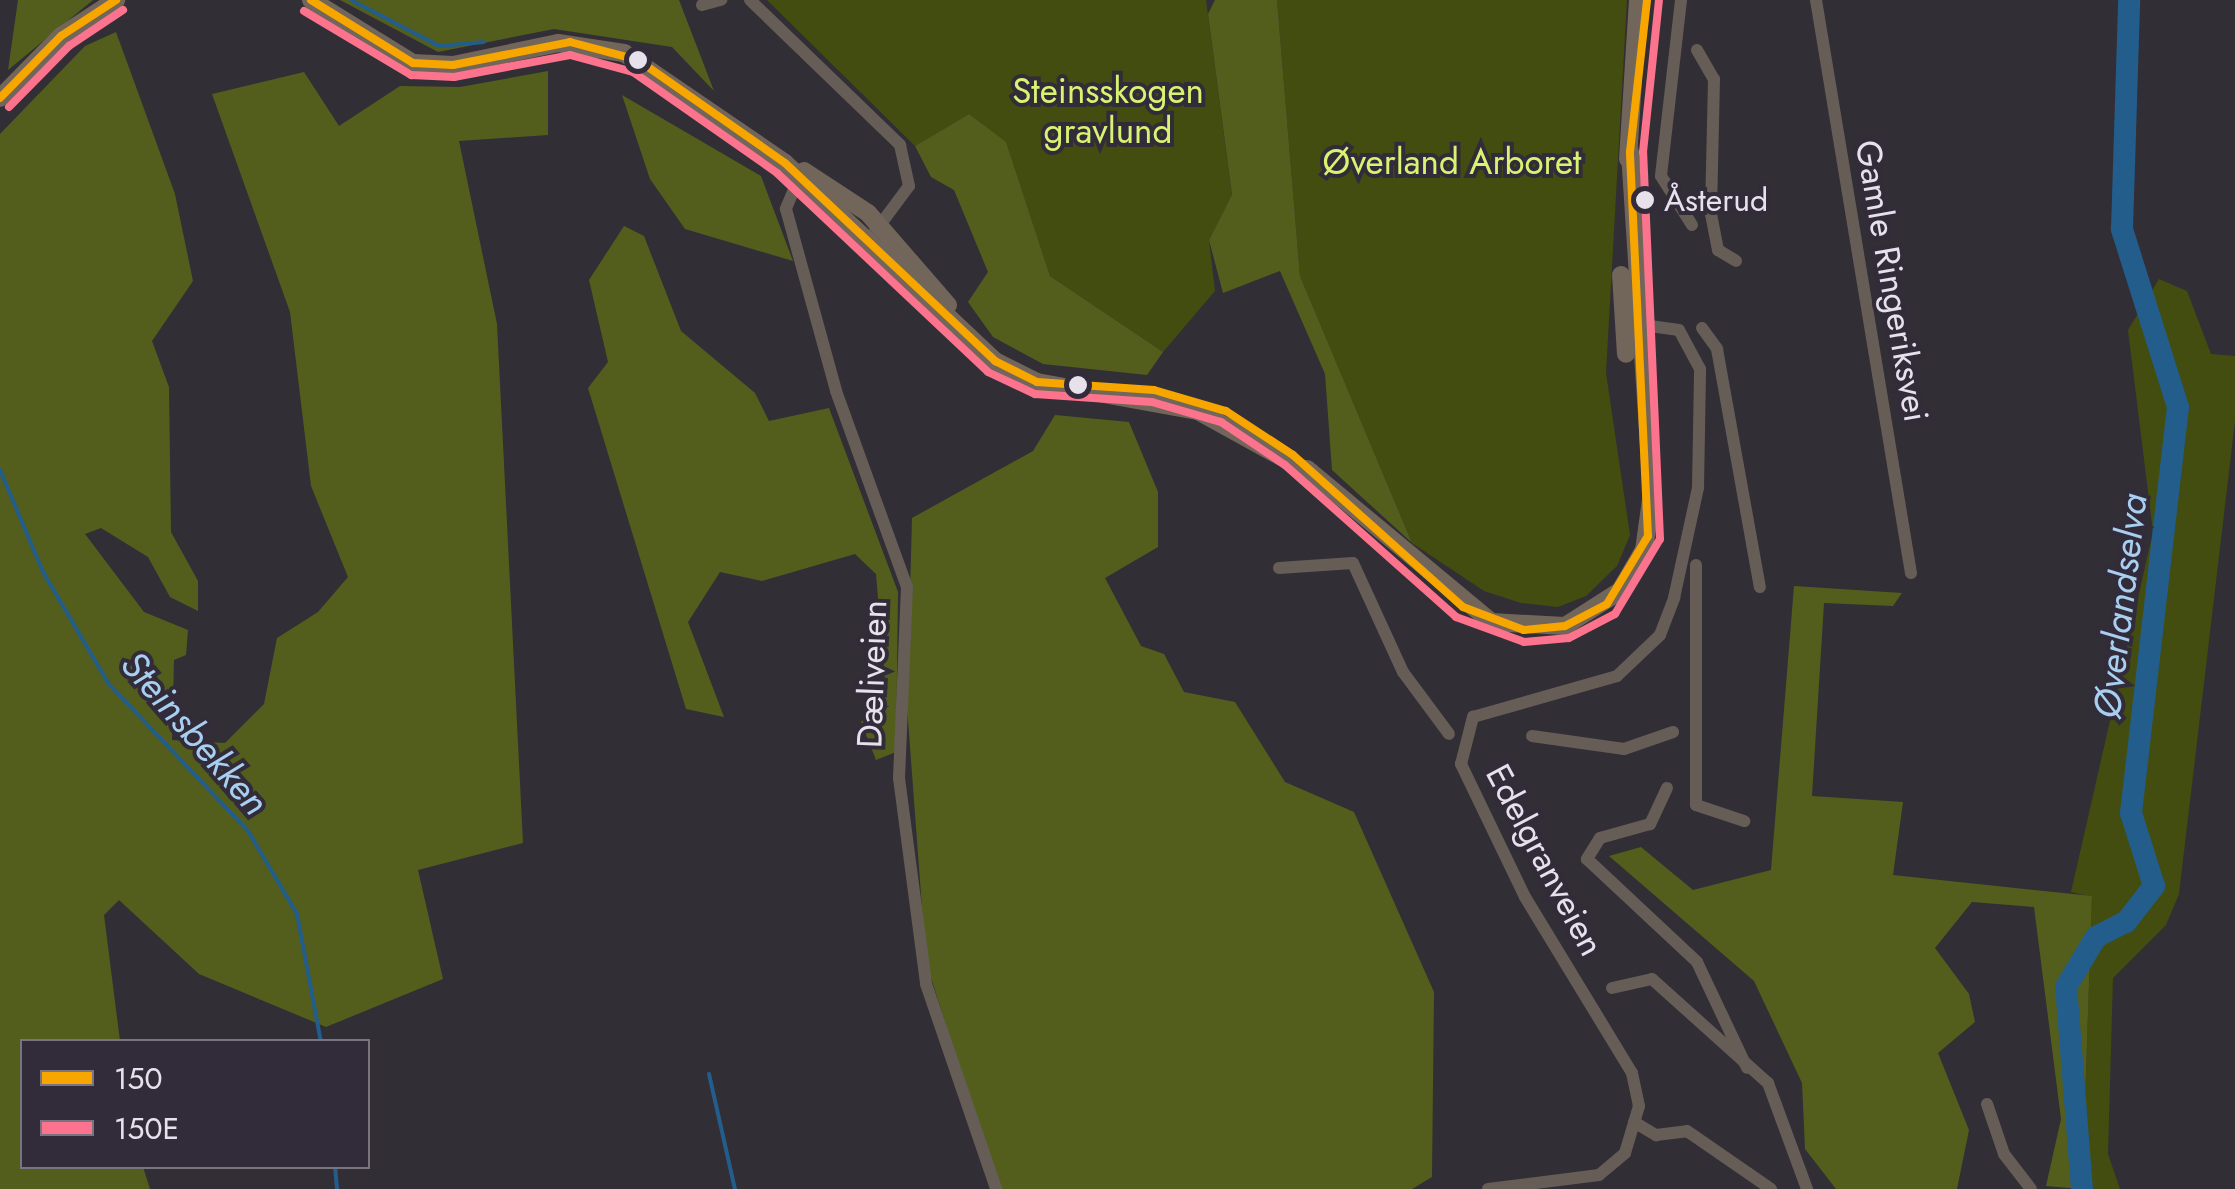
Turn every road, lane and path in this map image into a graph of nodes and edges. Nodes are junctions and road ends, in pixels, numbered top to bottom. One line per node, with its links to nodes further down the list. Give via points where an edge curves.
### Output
1 (116, 0): 10 (main road, via 61,36)
2 (311, 0): 11 (main road, via 413,63 453,65 558,43 624,53)
3 (721, 0): 7 (street)
4 (750, 0): 13 (street, via 900,145 908,186)
5 (1682, 0): 12 (street, via 1661,176)
6 (1816, 0): 19 (street, Gamle Ringeriksvei)
7 (702, 5)
8 (1642, 5): 15 (main road, via 1630,152)
9 (1698, 50): 14 (street, via 1715,92 1711,214 1718,250)
10 (0, 98)
11 (801, 174): 13 (main road); 30 (street, Dæliveien, via 786,209 836,390 907,587 900,808 926,984)
12 (1692, 226)
13 (876, 232): 15 (main road, via 969,338 1012,371 1073,388 1203,400 1314,476 1476,616 1524,630 1565,626 1607,604 1644,550 1652,493)
14 (1736, 261)
15 (1629, 324): 29 (street, Edelgranveien, via 1679,330 1700,369 1698,488 1664,623 1618,676 1474,717 1461,764 1525,897 1632,1073)
16 (1702, 328): 20 (street, via 1716,348)
17 (1696, 566): 25 (street, via 1696,806)
18 (1279, 568): 22 (street, Edelgranveien, via 1353,563 1402,672)
19 (1911, 574)
20 (1760, 586)
21 (1673, 732): 23 (street, via 1624,749)
22 (1450, 734)
23 (1532, 736)
24 (1667, 788): 27 (street, via 1650,824 1600,838 1587,859 1697,962)
25 (1744, 821)
26 (1612, 988): 27 (street, via 1652,979)
27 (1747, 1068): 33 (street, via 1775,1092)
28 (1987, 1104): 34 (street, via 2004,1154)
29 (1634, 1122): 31 (street, via 1625,1153 1599,1175); 32 (street, via 1656,1135 1704,1140)
30 (996, 1189)
31 (1488, 1189)
32 (1771, 1189)
33 (1807, 1189)
34 (2031, 1189)

